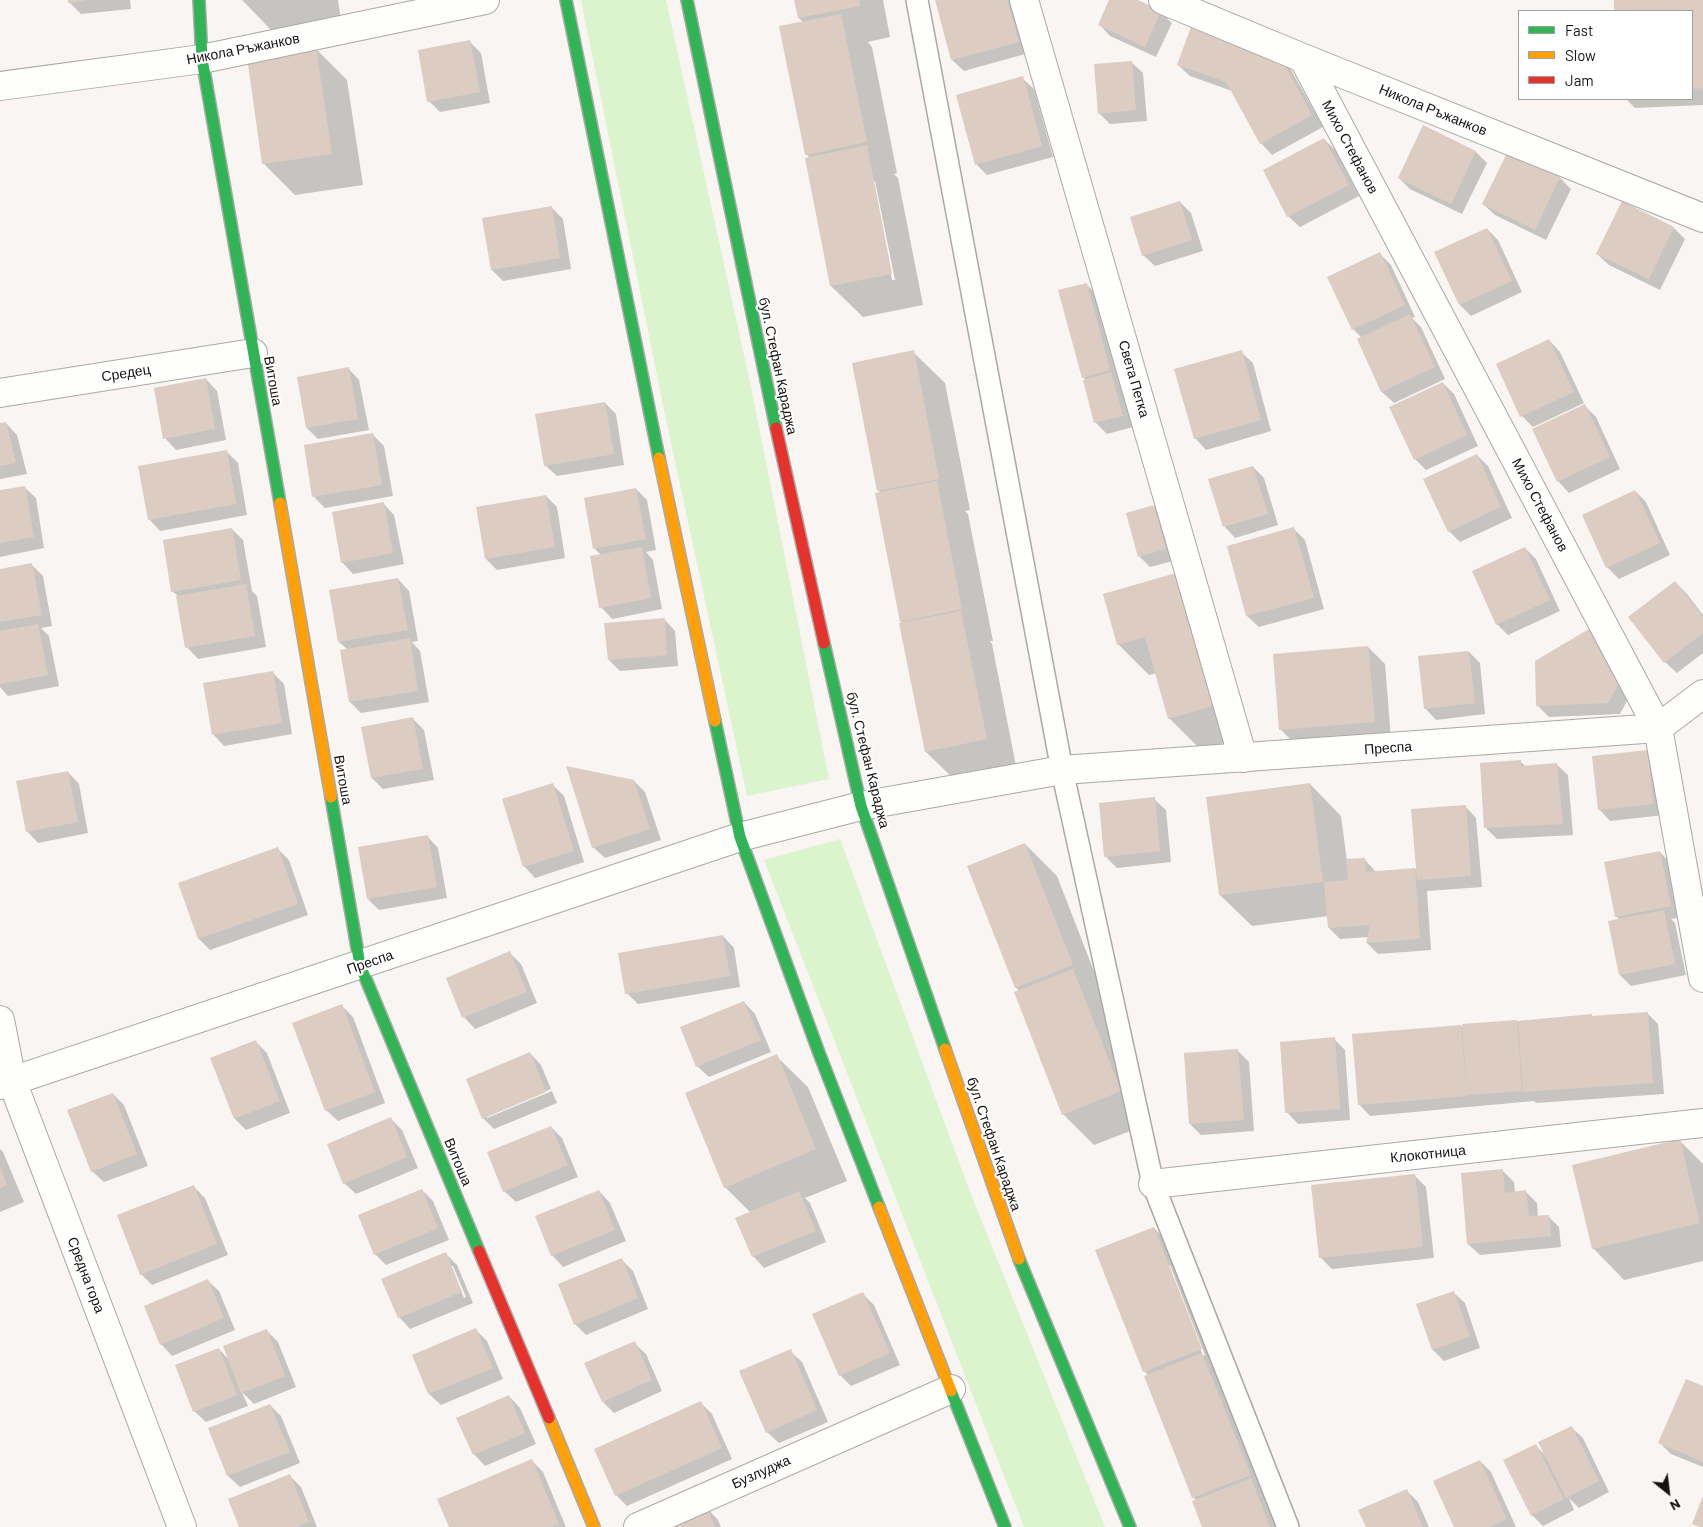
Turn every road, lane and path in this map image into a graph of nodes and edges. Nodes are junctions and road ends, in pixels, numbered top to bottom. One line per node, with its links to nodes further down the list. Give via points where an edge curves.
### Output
1 (199, 0): 9 (street, Витоша)
2 (485, 0): 9 (street, Никола Ръжанков)
3 (566, 0): 19 (street, via 647,405)
4 (687, 0): 18 (street, бул. Стефан Караджа, via 765,378)
5 (917, 0): 17 (lane)
6 (1024, 0): 16 (street, Света Петка)
7 (1163, 0): 8 (street, Никола Ръжанков)
8 (1303, 58): 11 (street, Никола Ръжанков); 15 (street, Михо Стефанов)
9 (202, 59): 10 (street, Никола Ръжанков); 12 (street, Витоша)
10 (0, 86)
11 (1703, 218)
12 (253, 353): 13 (street, Средец); 20 (street, Витоша)
13 (0, 393)
14 (1703, 694): 15 (street)
15 (1658, 728): 16 (street, Преспа); 21 (street, Михо Стефанов)
16 (1243, 758): 17 (street, Преспа)
17 (1062, 770): 18 (street, Преспа); 25 (lane)
18 (861, 806): 19 (street, Преспа); 31 (street, бул. Стефан Караджа, via 1013,1244)
19 (740, 837): 20 (street, Преспа); 26 (street, via 819,1053)
20 (360, 965): 23 (street, Преспа); 28 (street, Витоша)
21 (1703, 978)
22 (0, 1020): 23 (street, Средна гора)
23 (6, 1083): 27 (street, Средна гора)
24 (1703, 1123): 25 (street, Клокотница)
25 (1153, 1184): 32 (lane)
26 (950, 1389): 29 (street, Бузлуджа); 30 (street)
27 (182, 1527)
28 (594, 1527)
29 (638, 1527)
30 (1005, 1527)
31 (1130, 1527)
32 (1288, 1527)

